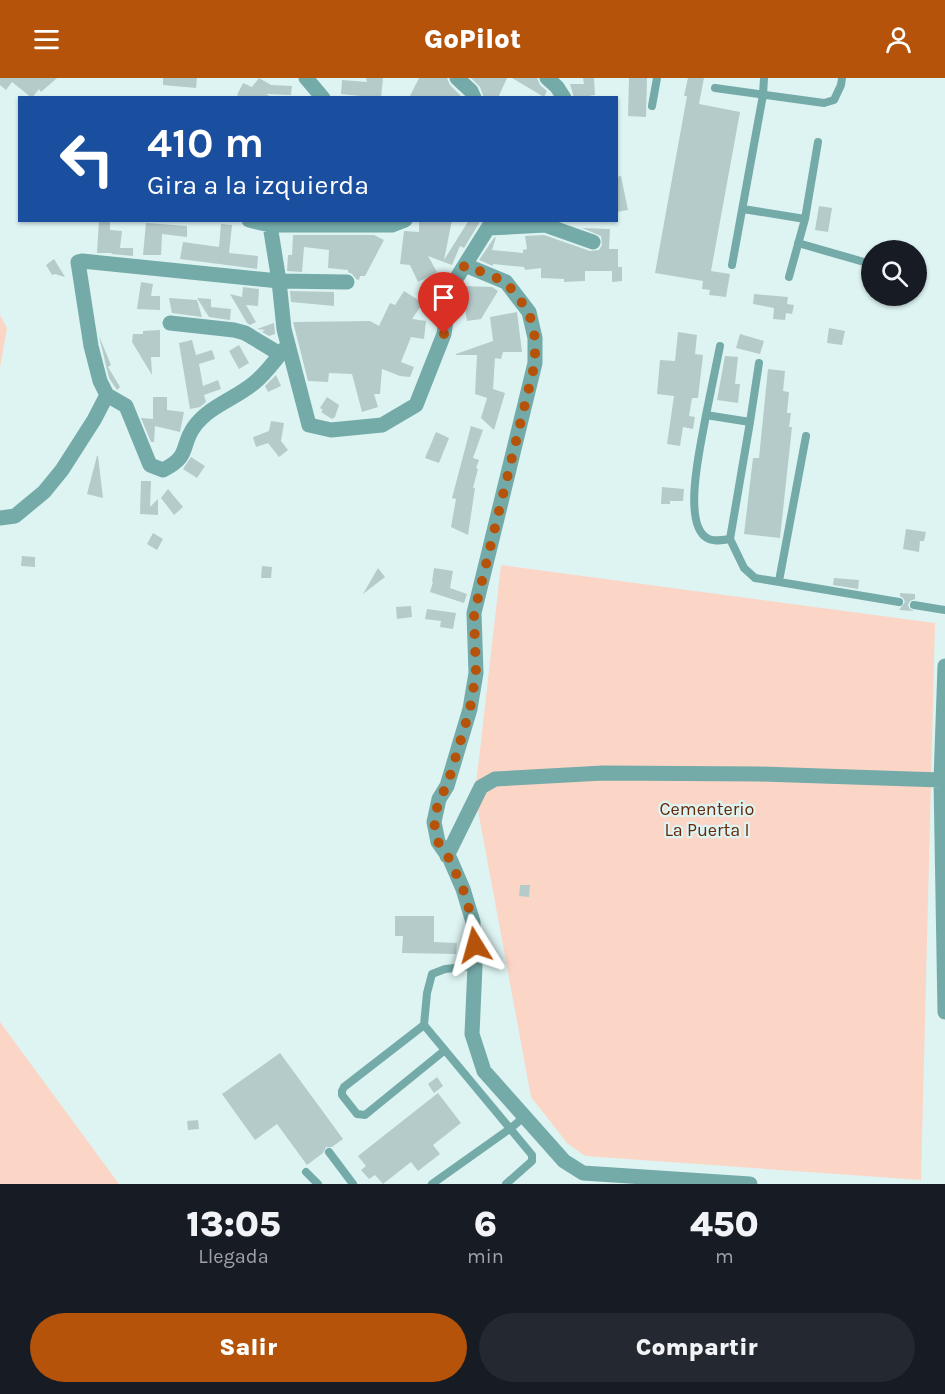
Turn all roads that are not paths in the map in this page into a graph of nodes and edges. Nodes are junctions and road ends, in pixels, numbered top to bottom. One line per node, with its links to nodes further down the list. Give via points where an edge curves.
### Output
1 (306, 78): 9 (street)
2 (457, 78): 10 (street)
3 (547, 78): 11 (street)
4 (657, 78): 12 (lane)
5 (764, 78): 8 (lane)
6 (842, 78): 8 (lane, via 834,100 824,103)
7 (715, 88): 8 (lane)
8 (763, 95): 14 (lane)
9 (320, 96)
10 (473, 96)
11 (563, 96)
12 (652, 106)
13 (818, 142): 15 (lane)
14 (743, 209): 15 (lane); 23 (lane)
15 (805, 219): 20 (lane)
16 (400, 222): 17 (street)
17 (268, 223): 25 (street)
18 (491, 224): 19 (street, via 544,225); 22 (street)
19 (593, 242)
20 (798, 243): 21 (lane); 24 (lane)
21 (861, 261)
22 (465, 265): 29 (street, via 451,286 444,334 417,405 382,425 331,430 309,424); 44 (street, via 506,282 529,312 535,363 474,614 476,673 470,709 434,822 438,842)
23 (732, 266)
24 (789, 277)
25 (279, 281): 26 (street); 29 (street); 31 (street, via 78,262 95,362)
26 (347, 282)
27 (170, 323): 29 (street, via 234,330)
28 (720, 346): 32 (lane)
29 (284, 349): 31 (street, via 254,383 203,417 193,428 176,463 163,470 150,465 126,406)
30 (759, 363): 33 (lane)
31 (107, 395): 35 (street, via 62,470 44,492 15,516)
32 (706, 415): 33 (lane); 36 (lane, via 694,512 704,537)
33 (750, 422): 36 (lane)
34 (806, 436): 37 (lane)
35 (0, 518)
36 (730, 539): 37 (lane, via 744,568 755,578)
37 (779, 581): 38 (lane)
38 (899, 602)
39 (914, 605): 40 (lane)
40 (945, 610)
41 (945, 666): 42 (street)
42 (941, 780): 43 (street); 44 (street, via 614,773 495,779 481,787)
43 (944, 797): 46 (street)
44 (447, 856): 45 (street, via 473,922)
45 (475, 966): 47 (lane, via 432,974); 49 (street, via 472,1034 478,1053 484,1071)
46 (945, 1012)
47 (424, 1025): 48 (lane); 48 (lane, via 344,1087 342,1095 357,1114 364,1115)
48 (445, 1050): 50 (lane)
49 (525, 1116): 50 (lane); 57 (street, via 564,1161 583,1173)
50 (511, 1128): 55 (lane); 56 (lane, via 533,1157)
51 (329, 1152): 54 (lane)
52 (306, 1172): 53 (lane)
53 (318, 1184)
54 (353, 1184)
55 (432, 1184)
56 (506, 1184)
57 (750, 1184)

